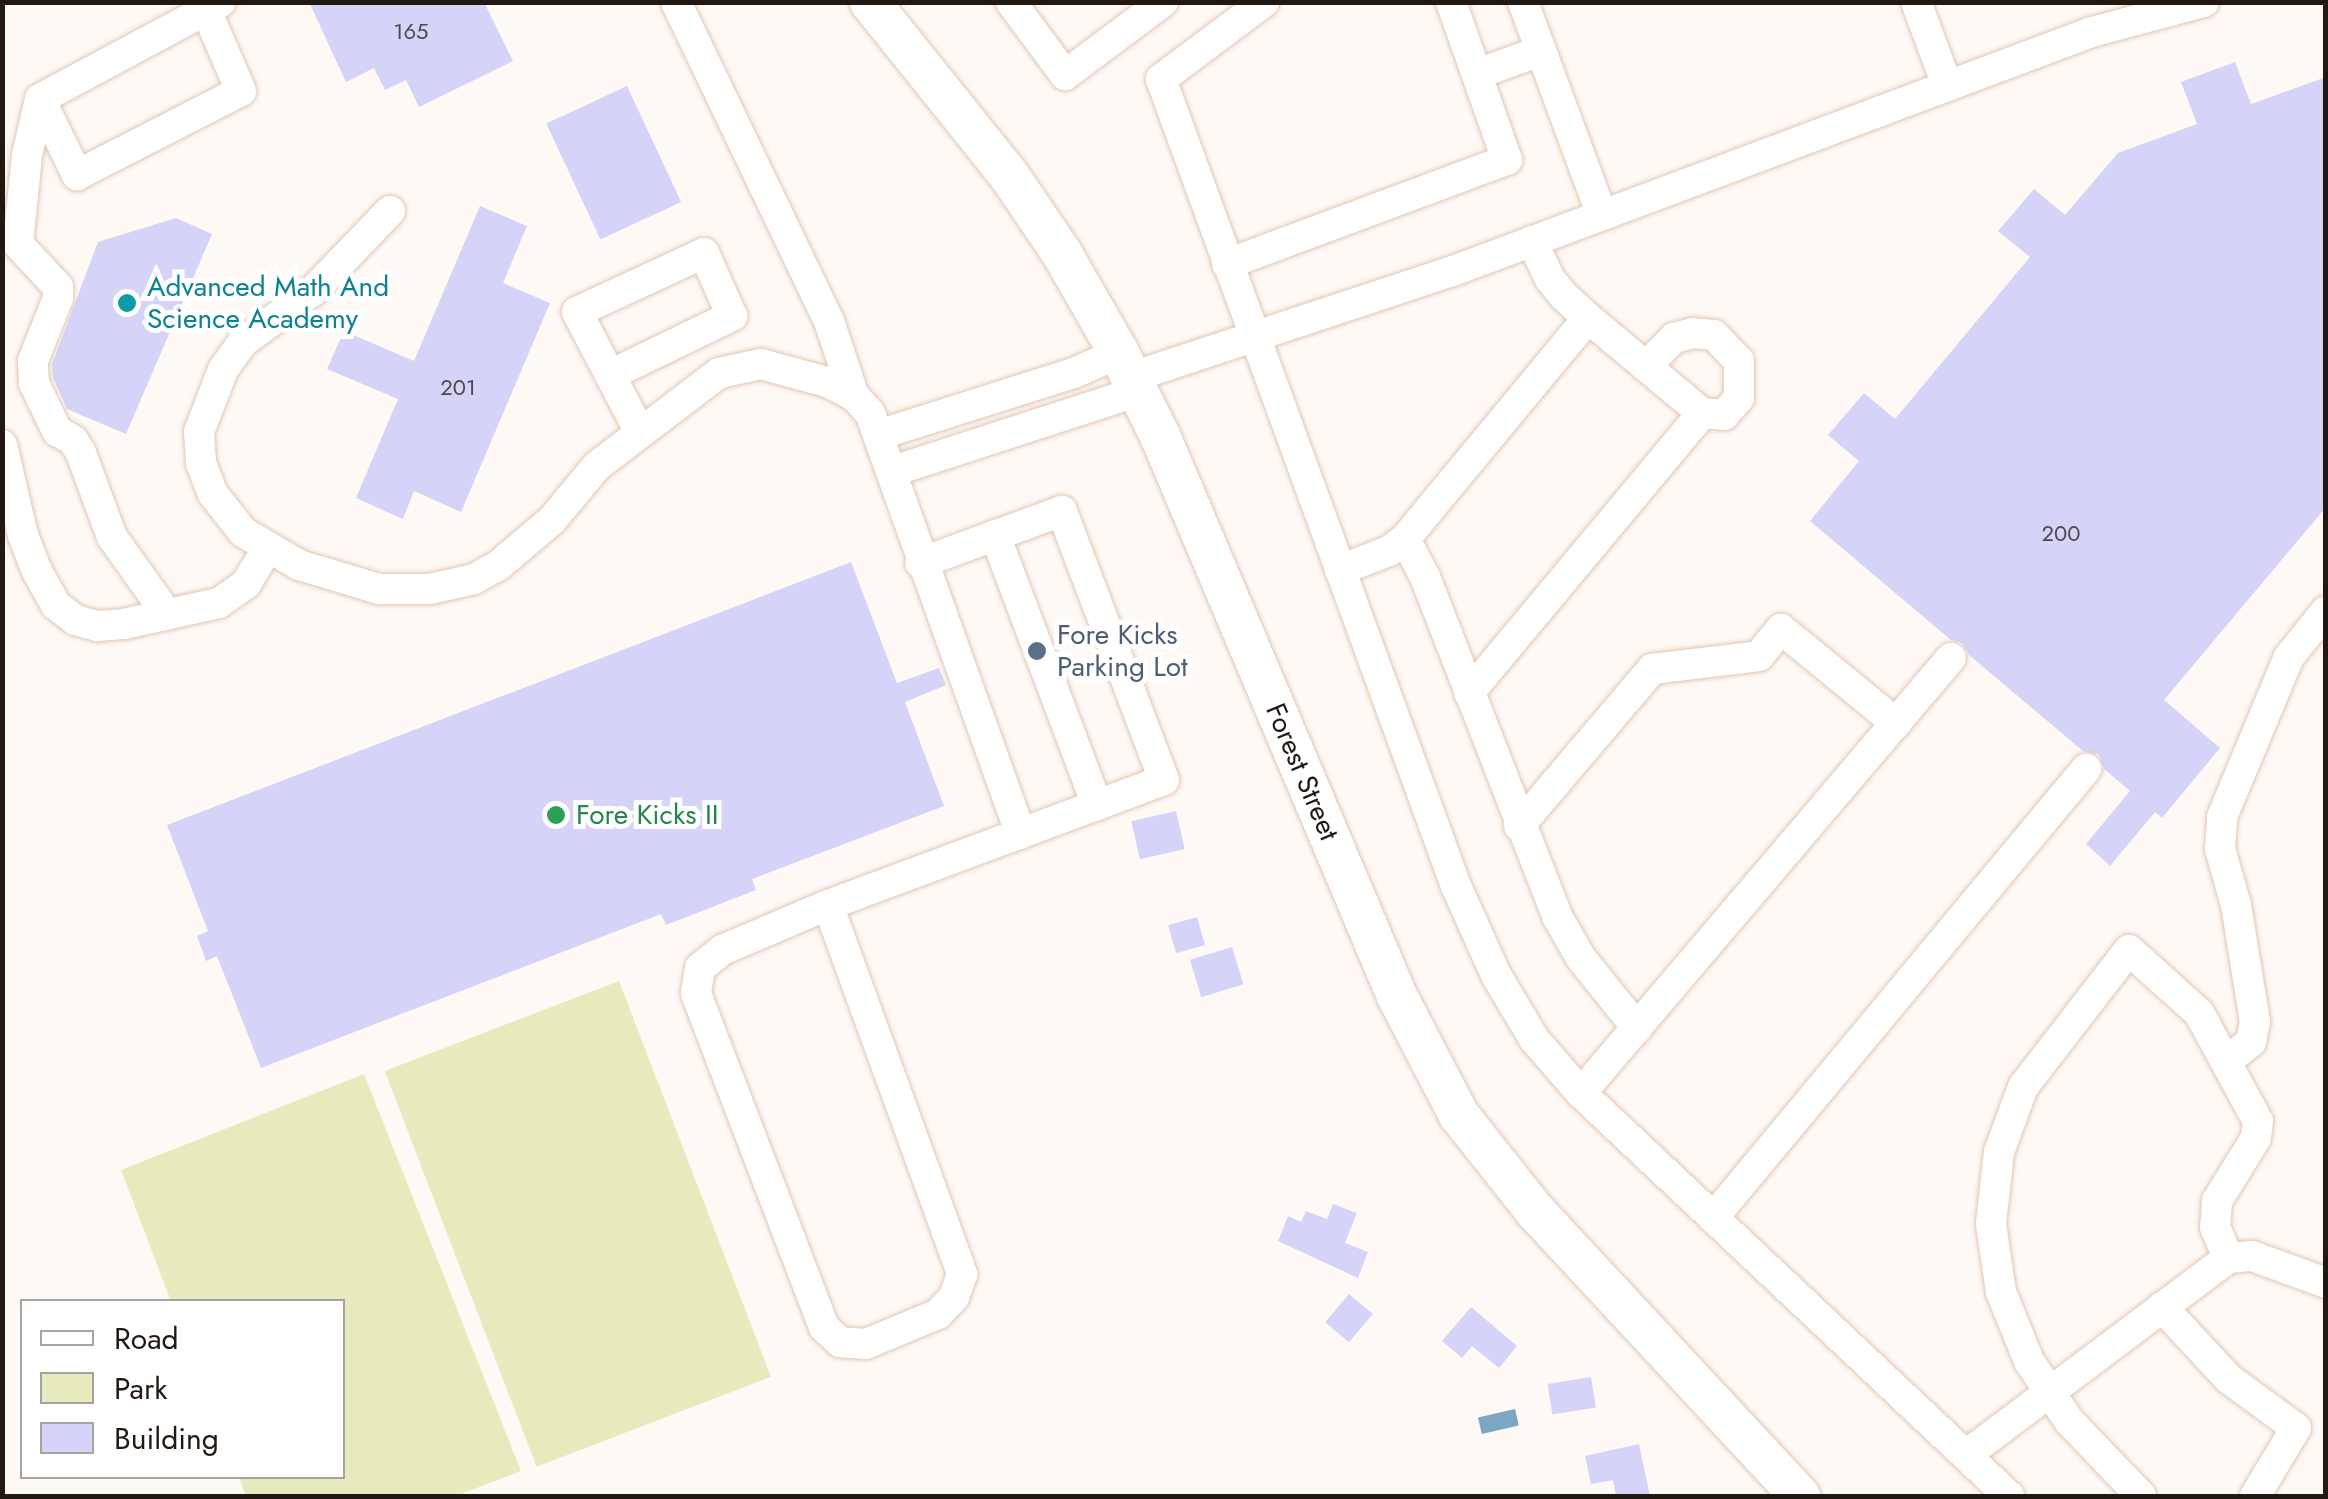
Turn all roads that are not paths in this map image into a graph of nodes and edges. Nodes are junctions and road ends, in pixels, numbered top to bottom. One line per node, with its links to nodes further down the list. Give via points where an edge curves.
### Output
1 (676, 2): 25 (lane, via 829,322)
2 (870, 2): 23 (main road, Forest Street, via 1008,174)
3 (1011, 2): 4 (lane, via 1066,75)
4 (1163, 2)
5 (1264, 2): 19 (lane, via 1161,79)
6 (1451, 2): 12 (lane)
7 (1523, 2): 11 (lane)
8 (1916, 2): 13 (lane)
9 (2204, 2): 13 (lane, via 2092,32)
10 (214, 6): 14 (lane); 14 (lane, via 240,91 77,176)
11 (1541, 51): 12 (lane); 16 (lane)
12 (1477, 74): 19 (lane, via 1507,160)
13 (1947, 85): 16 (lane)
14 (40, 99): 18 (lane)
15 (390, 211): 32 (lane, via 314,290 244,342 212,396 199,432 206,479 243,532)
16 (1601, 212): 17 (lane)
17 (1532, 240): 20 (lane, via 1556,288); 21 (lane)
18 (10, 254): 36 (lane, via 58,287 33,361 34,383 58,431 81,452 112,538)
19 (1227, 264): 21 (lane)
20 (1588, 318): 22 (lane); 31 (lane)
21 (1253, 336): 23 (lane); 34 (lane)
22 (1646, 366): 26 (lane); 26 (lane, via 1681,335 1707,334 1726,344 1741,367 1740,398 1724,414)
23 (1130, 374): 29 (lane); 29 (lane, via 1074,373); 54 (main road, Forest Street, via 1397,996 1448,1097 1522,1196)
24 (610, 375): 24 (lane, via 577,312 704,253 732,316); 27 (lane)
25 (854, 396): 27 (lane, via 802,373 757,364 719,373); 29 (lane, via 870,413)
26 (1702, 413): 38 (lane)
27 (640, 432): 32 (lane, via 598,466 552,520 474,579 430,589 379,589 334,579)
28 (2, 444): 36 (lane, via 24,535 56,605 97,626)
29 (885, 453): 33 (lane)
30 (995, 535): 33 (lane); 41 (lane); 41 (lane, via 1062,510 1069,528 1164,780)
31 (1405, 540): 34 (lane); 38 (lane)
32 (267, 549): 36 (lane, via 234,594)
33 (920, 563): 43 (lane)
34 (1340, 570): 47 (lane, via 1483,950 1524,1023)
35 (2326, 611): 46 (lane, via 2289,657 2222,817 2220,849 2254,1022 2250,1042)
36 (167, 614)
37 (1951, 658): 39 (lane)
38 (1468, 692): 42 (lane)
39 (1896, 723): 42 (lane, via 1781,629 1759,656 1652,669); 45 (lane)
40 (2086, 769): 48 (lane)
41 (1097, 805): 43 (lane)
42 (1519, 826): 45 (lane, via 1565,932)
43 (1020, 834): 44 (lane)
44 (828, 905): 44 (lane, via 722,950 700,968 696,992 824,1328 840,1342 866,1344 938,1314 962,1274)
45 (1636, 1028): 47 (lane)
46 (2228, 1060): 49 (lane, via 2259,1126 2217,1200 2215,1226); 52 (lane, via 2192,1003 2130,950 2022,1087 1996,1171 1992,1242 2006,1309)
47 (1582, 1093): 48 (lane)
48 (1713, 1218): 53 (lane)
49 (2228, 1258): 50 (lane, via 2252,1256); 51 (lane)
50 (2326, 1284)
51 (2162, 1307): 52 (lane); 57 (lane, via 2229,1379 2296,1428)
52 (2048, 1393): 53 (lane); 56 (lane)
53 (1966, 1454): 55 (lane)
54 (1800, 1496)
55 (2010, 1496)
56 (2140, 1496)
57 (2254, 1496)

